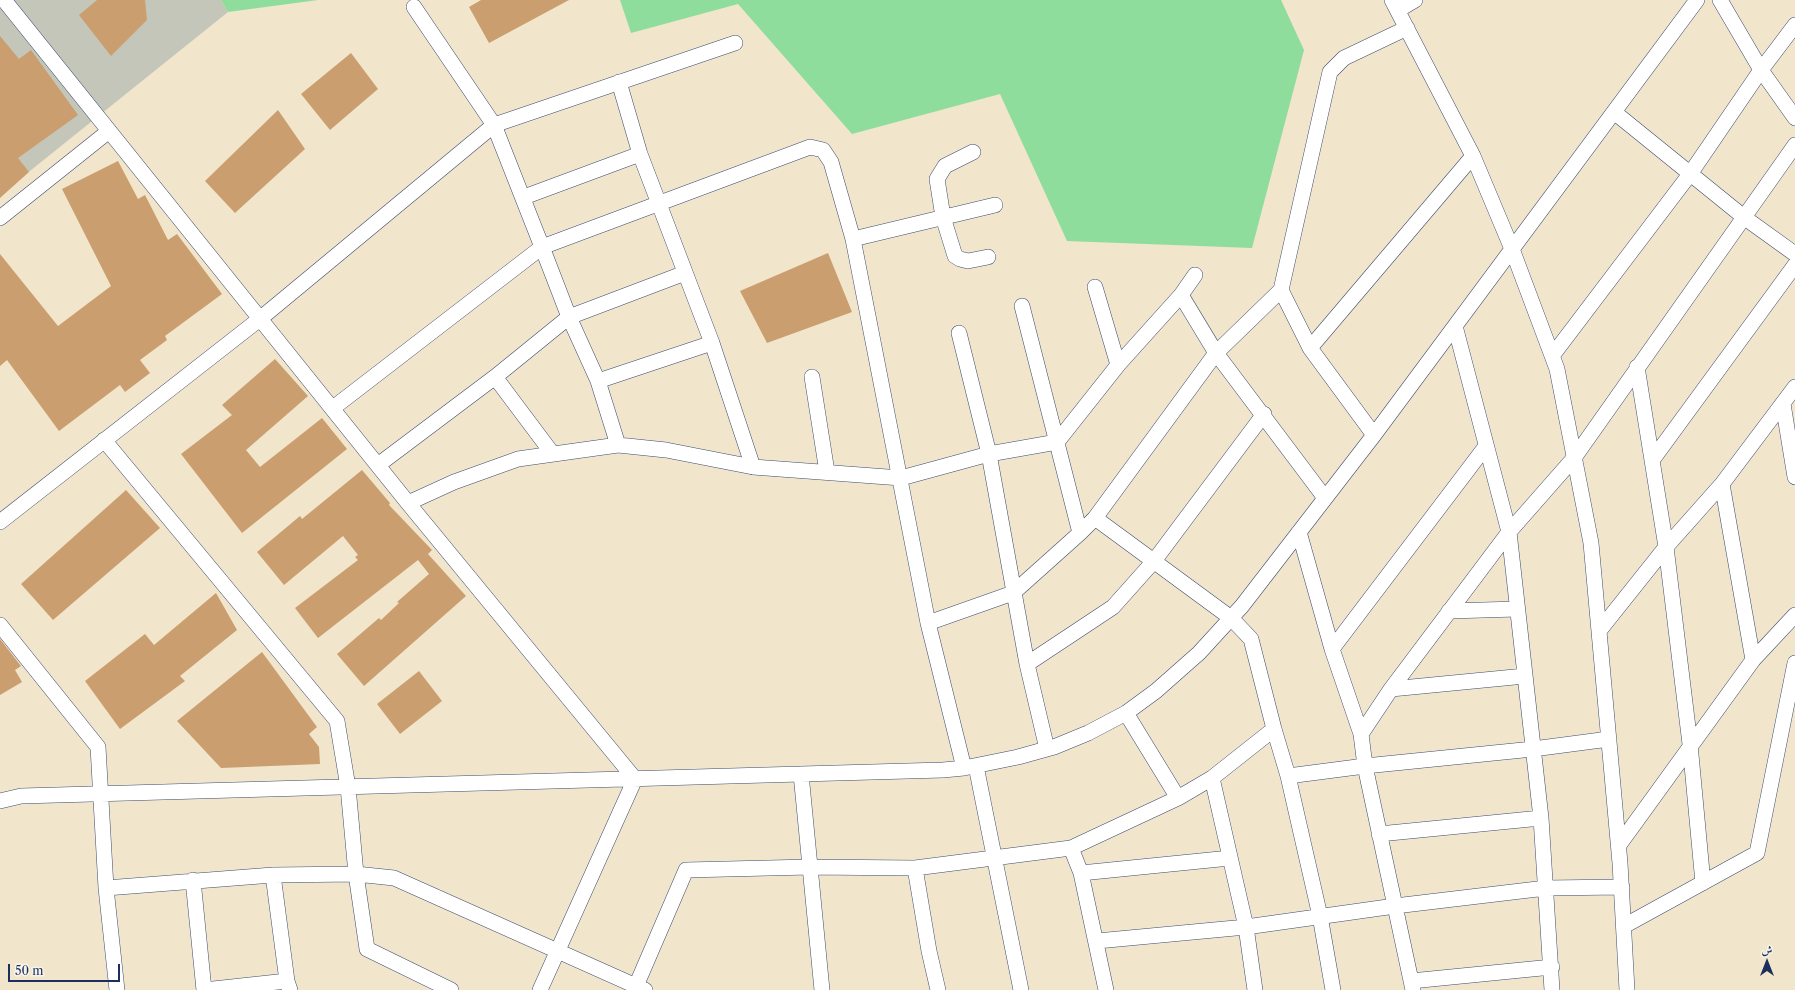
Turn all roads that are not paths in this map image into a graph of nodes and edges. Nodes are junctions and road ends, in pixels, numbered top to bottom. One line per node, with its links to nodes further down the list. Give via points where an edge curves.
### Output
1 (4, 0): 15 (street)
2 (1415, 0): 5 (street)
3 (1697, 0): 12 (street)
4 (1720, 0): 10 (street)
5 (1395, 5): 8 (street)
6 (414, 7): 14 (street)
7 (1795, 25): 10 (street)
8 (1407, 28): 19 (street); 36 (street, via 1344,58 1330,72)
9 (735, 44): 11 (street)
10 (1761, 70): 13 (street); 20 (street)
11 (619, 82): 14 (street); 18 (street)
12 (1614, 112): 20 (street); 29 (street)
13 (1795, 118)
14 (494, 125): 21 (street); 40 (street)
15 (109, 131): 25 (street); 40 (street)
16 (1795, 145): 26 (street)
17 (973, 152): 24 (street, via 945,166 937,179)
18 (640, 154): 21 (street); 22 (street)
19 (1473, 156): 29 (street); 44 (street)
20 (1690, 174): 26 (street); 46 (street)
21 (524, 197): 28 (street)
22 (659, 203): 27 (street, via 810,147 823,150 831,162); 28 (street); 33 (street)
23 (995, 205): 24 (street)
24 (943, 217): 27 (street); 31 (street, via 955,256 968,261)
25 (0, 218)
26 (1745, 218): 30 (street); 48 (street)
27 (853, 239): 69 (street)
28 (542, 247): 39 (street); 54 (street)
29 (1512, 249): 41 (street); 46 (street)
30 (1795, 254)
31 (988, 257)
32 (1795, 265): 64 (street)
33 (685, 273): 39 (street); 43 (street)
34 (1195, 275): 37 (street)
35 (1094, 287): 47 (street)
36 (1281, 290): 44 (street); 45 (street)
37 (1181, 295): 45 (street); 47 (street)
38 (1022, 306): 58 (street)
39 (570, 317): 49 (street); 51 (street)
40 (261, 318): 54 (street); 57 (street)
41 (1455, 326): 56 (street); 60 (street)
42 (959, 333): 62 (street)
43 (712, 343): 51 (street); 66 (street)
44 (1310, 348): 56 (street)
45 (1216, 353): 55 (street); 73 (street)
46 (1552, 356): 63 (street, via 1557,369)
47 (1118, 365): 58 (street)
48 (1636, 367): 63 (street); 64 (street)
49 (495, 377): 61 (street); 65 (street)
50 (812, 377): 67 (street)
51 (598, 381): 59 (street)
52 (1795, 387): 53 (street)
53 (1783, 404): 68 (street); 70 (street)
54 (333, 408): 65 (street)
55 (1264, 414): 71 (street); 79 (street)
56 (1374, 435): 71 (street)
57 (104, 440): 74 (street); 108 (street, via 337,721)
58 (1057, 442): 62 (street); 77 (street)
59 (618, 445): 61 (street); 66 (street, via 666,450)
60 (1486, 446): 76 (street); 88 (street)
61 (552, 453): 72 (street, via 518,459 454,482)
62 (990, 454): 69 (street); 80 (street)
63 (1574, 458): 76 (street); 87 (street, via 1591,543)
64 (1652, 459): 78 (street)
65 (378, 465): 72 (street)
66 (753, 467): 67 (street)
67 (827, 472): 69 (street)
68 (1795, 477)
69 (901, 478): 85 (street)
70 (1722, 484): 78 (street); 89 (street)
71 (1325, 498): 75 (street)
72 (408, 503): 107 (street)
73 (1094, 518): 77 (street); 79 (street)
74 (0, 522)
75 (1299, 532): 84 (street); 88 (street)
76 (1509, 532): 81 (street); 82 (street)
77 (1080, 533): 80 (street)
78 (1666, 547): 87 (street); 99 (street)
79 (1154, 561): 84 (street); 91 (street, via 1113,607)
80 (1013, 593): 85 (street); 91 (street)
81 (1517, 609): 82 (street); 92 (street)
82 (1449, 611): 93 (street)
83 (1795, 615): 89 (street)
84 (1232, 618): 94 (street, via 1199,653 1156,691); 95 (street, via 1251,639)
85 (928, 623): 103 (street)
86 (0, 625): 110 (street, via 98,747)
87 (1599, 631): 98 (street)
88 (1332, 649): 97 (street)
89 (1753, 660): 99 (street)
90 (1795, 663): 96 (street)
91 (1027, 664): 100 (street)
92 (1525, 676): 93 (street); 101 (street)
93 (1391, 690): 97 (street)
94 (1126, 713): 100 (street, via 1088,733); 112 (street)
95 (1274, 729): 105 (street); 106 (street)
96 (1788, 729): 126 (street, via 1757,853)
97 (1361, 734): 102 (street)
98 (1609, 740): 101 (street); 116 (street)
99 (1690, 744): 116 (street); 126 (street)
100 (1047, 749): 103 (street)
101 (1533, 749): 102 (street); 114 (street)
102 (1365, 766): 105 (street); 115 (street)
103 (970, 767): 104 (street); 119 (street)
104 (801, 774): 107 (street); 120 (street)
105 (1288, 776): 131 (street)
106 (1212, 778): 112 (street); 118 (street)
107 (635, 779): 108 (street); 135 (street)
108 (348, 787): 110 (street); 123 (street)
109 (0, 792): 111 (street)
110 (101, 794): 111 (street); 128 (street)
111 (21, 796): 113 (street)
112 (1178, 798): 117 (street)
113 (0, 801)
114 (1541, 818): 115 (street); 129 (street)
115 (1379, 834): 130 (street)
116 (1619, 845): 127 (street)
117 (1071, 848): 119 (street); 122 (street)
118 (1230, 858): 122 (street); 132 (street)
119 (994, 859): 121 (street); 146 (street)
120 (810, 867): 121 (street); 139 (street, via 686,870); 144 (street)
121 (915, 868): 145 (street)
122 (1081, 873): 134 (street)
123 (356, 874): 124 (street); 135 (street, via 394,878); 142 (street, via 367,949)
124 (273, 875): 125 (street); 137 (street)
125 (192, 880): 128 (street); 141 (street)
126 (1703, 883): 133 (street)
127 (1622, 887): 129 (street); 133 (street)
128 (106, 888): 140 (street)
129 (1546, 888): 130 (street); 136 (street)
130 (1394, 906): 131 (street); 138 (street)
131 (1320, 916): 132 (street); 149 (street)
132 (1246, 926): 134 (street); 148 (street)
133 (1624, 926): 151 (street)
134 (1096, 941): 147 (street)
135 (557, 951): 139 (street); 143 (street)
136 (1552, 967): 138 (street); 150 (street)
137 (288, 986): 141 (street)
138 (1412, 986)
139 (641, 988)
140 (117, 990)
141 (204, 990)
142 (449, 990)
143 (540, 990)
144 (822, 990)
145 (938, 990)
146 (1021, 990)
147 (1106, 990)
148 (1255, 990)
149 (1333, 990)
150 (1552, 990)
151 (1628, 990)

